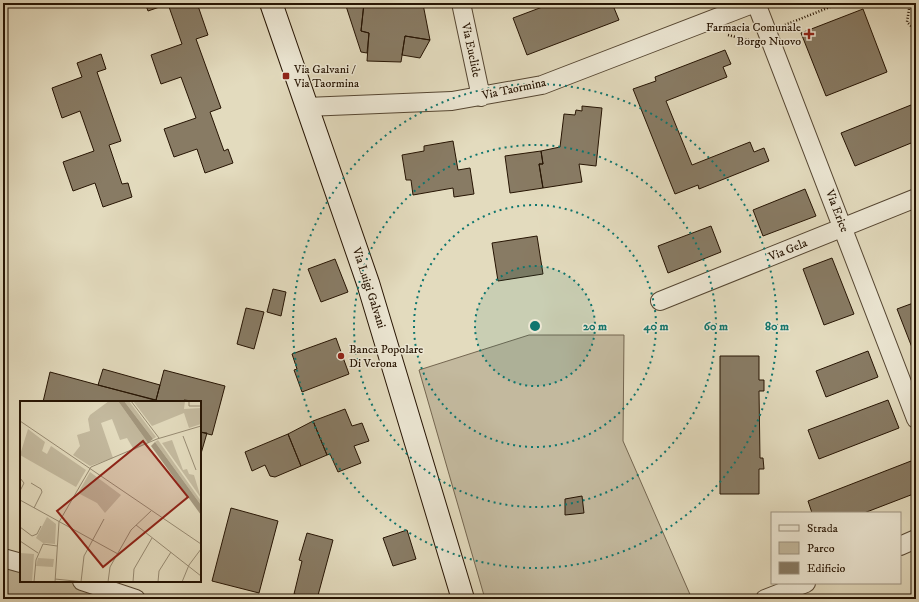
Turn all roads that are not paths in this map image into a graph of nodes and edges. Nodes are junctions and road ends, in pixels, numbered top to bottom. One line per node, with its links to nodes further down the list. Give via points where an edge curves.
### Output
1 (270, 3): 5 (street, Via Luigi Galvani)
2 (461, 3): 4 (street, Via Euclide)
3 (756, 3): 4 (street, Via Taormina, via 542,85); 7 (street, Via Erice)
4 (481, 96): 5 (street, Via Taormina, via 452,101)
5 (306, 107): 17 (street, Via Luigi Galvani, via 368,283)
6 (916, 198): 7 (street, Via Gela)
7 (844, 228): 8 (street, Via Gela); 9 (street, Via Erice)
8 (660, 301)
9 (916, 420)
10 (916, 540): 11 (street)
11 (901, 546)
12 (3, 558): 13 (street)
13 (20, 563)
14 (85, 582): 16 (street)
15 (804, 584): 18 (street)
16 (136, 599)
17 (463, 599)
18 (766, 599)

